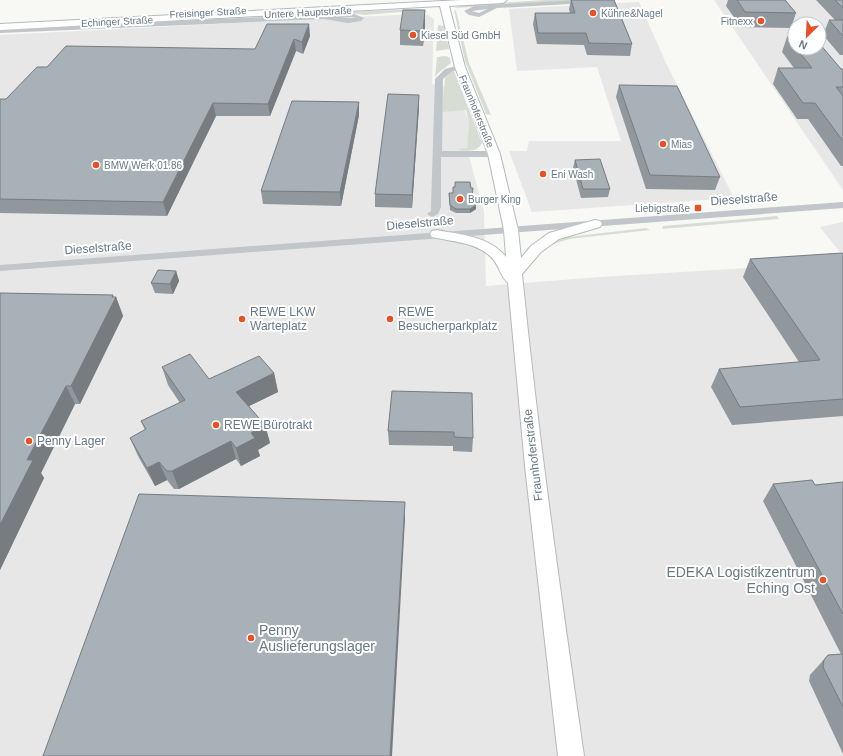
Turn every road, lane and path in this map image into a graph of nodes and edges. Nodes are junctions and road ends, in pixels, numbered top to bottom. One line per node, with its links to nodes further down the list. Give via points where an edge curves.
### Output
1 (605, 0): 2 (street)
2 (500, 3): 3 (main road, Untere Hauptstraße)
3 (444, 4): 4 (main road, Untere Hauptstraße); 7 (main road, Fraunhoferstraße)
4 (402, 7): 5 (main road, Untere Hauptstraße); 7 (main road, via 437,12)
5 (234, 16): 8 (main road, Echinger Straße)
6 (321, 16): 6 (street, Freisinger Straße, via 348,22 361,18 352,15); 9 (street, Freisinger Straße)
7 (447, 19): 10 (main road, Fraunhoferstraße)
8 (0, 26)
9 (0, 31)
10 (460, 67): 11 (street, Fraunhoferstraße, via 446,71 439,79); 12 (main road, Fraunhoferstraße)
11 (438, 154): 12 (street, Fraunhoferstraße); 14 (street, Fraunhoferstraße, via 436,207)
12 (494, 154): 16 (main road, Fraunhoferstraße)
13 (843, 204): 15 (street, Dieselstraße)
14 (432, 214)
15 (595, 224): 16 (street, Dieselstraße); 19 (main road, via 554,236 536,249)
16 (511, 230): 17 (street, Dieselstraße); 19 (main road, Fraunhoferstraße)
17 (437, 234): 18 (street, Dieselstraße); 19 (main road, via 488,246 497,253)
18 (0, 268)
19 (516, 280): 20 (main road, Fraunhoferstraße, via 533,458)
20 (571, 756)

